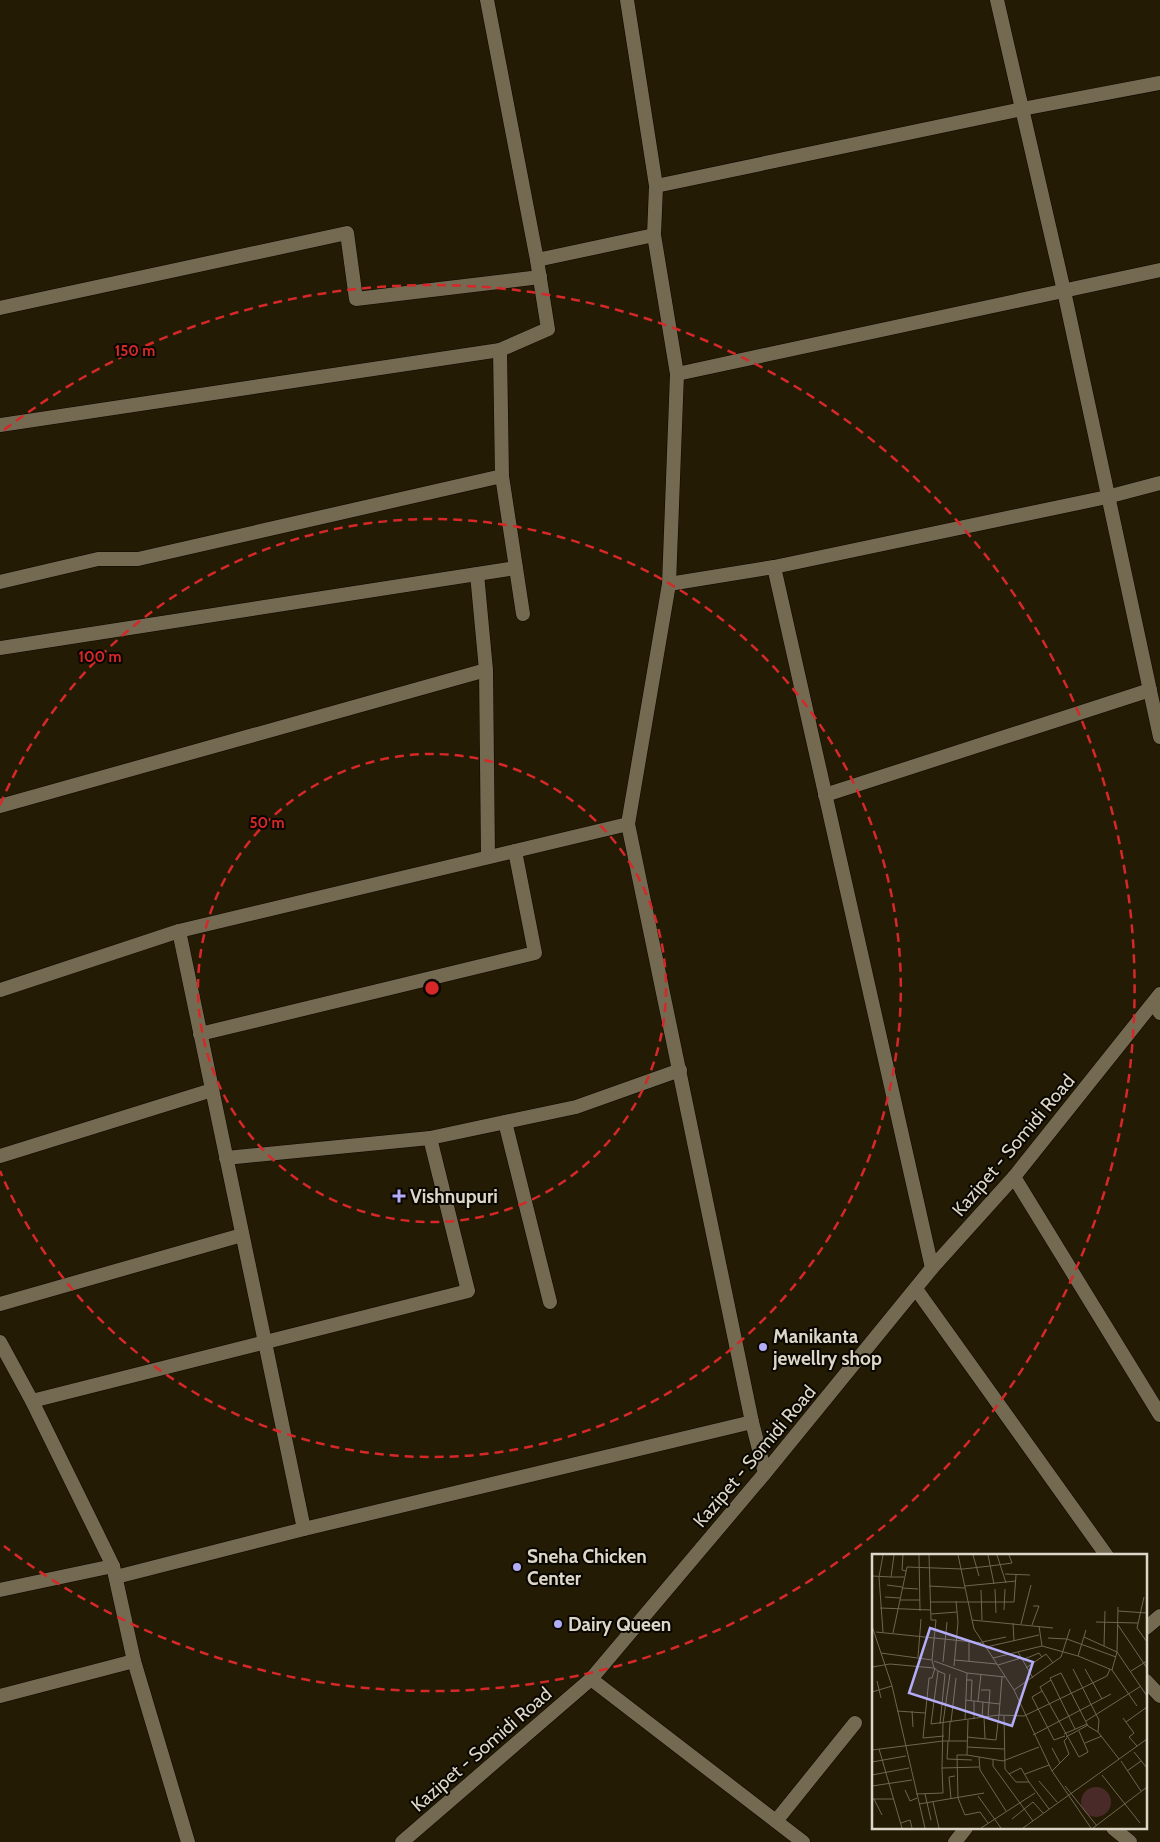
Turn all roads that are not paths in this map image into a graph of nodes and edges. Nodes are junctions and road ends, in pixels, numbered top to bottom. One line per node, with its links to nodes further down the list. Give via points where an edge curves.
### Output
1 (487, 0): 8 (street)
2 (627, 0): 6 (street)
3 (998, 0): 5 (street)
4 (1160, 83): 5 (street)
5 (1022, 110): 6 (street); 11 (street)
6 (656, 186): 7 (street)
7 (654, 235): 8 (street); 14 (street)
8 (537, 260): 10 (street)
9 (1160, 270): 11 (street)
10 (540, 277): 12 (street, via 356,299 346,233); 13 (street, via 548,329)
11 (1064, 291): 14 (street); 18 (street)
12 (0, 308)
13 (500, 350): 15 (street); 16 (street)
14 (677, 374): 23 (street)
15 (0, 425)
16 (502, 476): 20 (street); 22 (street, via 138,559 98,559)
17 (1160, 483): 18 (street)
18 (1107, 496): 19 (street); 27 (street)
19 (774, 567): 23 (street); 29 (street)
20 (516, 568): 21 (street); 24 (street)
21 (477, 574): 25 (street); 26 (street)
22 (0, 582)
23 (669, 584): 31 (street)
24 (523, 614)
25 (0, 648)
26 (486, 670): 30 (street); 33 (street)
27 (1150, 690): 28 (street); 29 (street)
28 (1160, 737)
29 (825, 795): 46 (street)
30 (0, 806)
31 (628, 824): 32 (street); 38 (street)
32 (515, 851): 33 (street); 37 (street, via 534,953)
33 (488, 856): 34 (street)
34 (178, 931): 35 (street); 37 (street)
35 (0, 990)
36 (1158, 1003): 44 (street, Kazipet - Somidi Road)
37 (200, 1034): 39 (street)
38 (680, 1070): 40 (street, via 576,1107); 54 (street)
39 (212, 1090): 42 (street); 43 (street)
40 (505, 1122): 41 (street); 48 (street)
41 (430, 1138): 43 (street); 51 (street, via 468,1291)
42 (0, 1156)
43 (226, 1158): 45 (street)
44 (1014, 1177): 46 (street, Kazipet - Somidi Road); 53 (street)
45 (242, 1235): 49 (street); 51 (street)
46 (932, 1268): 47 (street, Kazipet - Somidi Road)
47 (916, 1289): 55 (street, Kazipet - Somidi Road); 57 (street)
48 (550, 1302)
49 (0, 1304)
50 (0, 1342): 52 (street)
51 (265, 1342): 52 (street); 56 (street)
52 (32, 1400): 58 (street)
53 (1160, 1415)
54 (752, 1422): 55 (street); 56 (street)
55 (765, 1474): 61 (street, Kazipet - Somidi Road)
56 (304, 1529): 58 (street)
57 (1106, 1554)
58 (114, 1572): 59 (street); 60 (street)
59 (0, 1590)
60 (134, 1661): 63 (street); 69 (street)
61 (591, 1679): 66 (street); 70 (street, Kazipet - Somidi Road)
62 (1148, 1683): 64 (street)
63 (0, 1696)
64 (1160, 1696)
65 (855, 1723): 66 (street)
66 (776, 1821): 71 (street)
67 (964, 1830): 72 (street)
68 (1115, 1830): 73 (street)
69 (188, 1842)
70 (402, 1842)
71 (803, 1842)
72 (955, 1842)
73 (1130, 1842)

